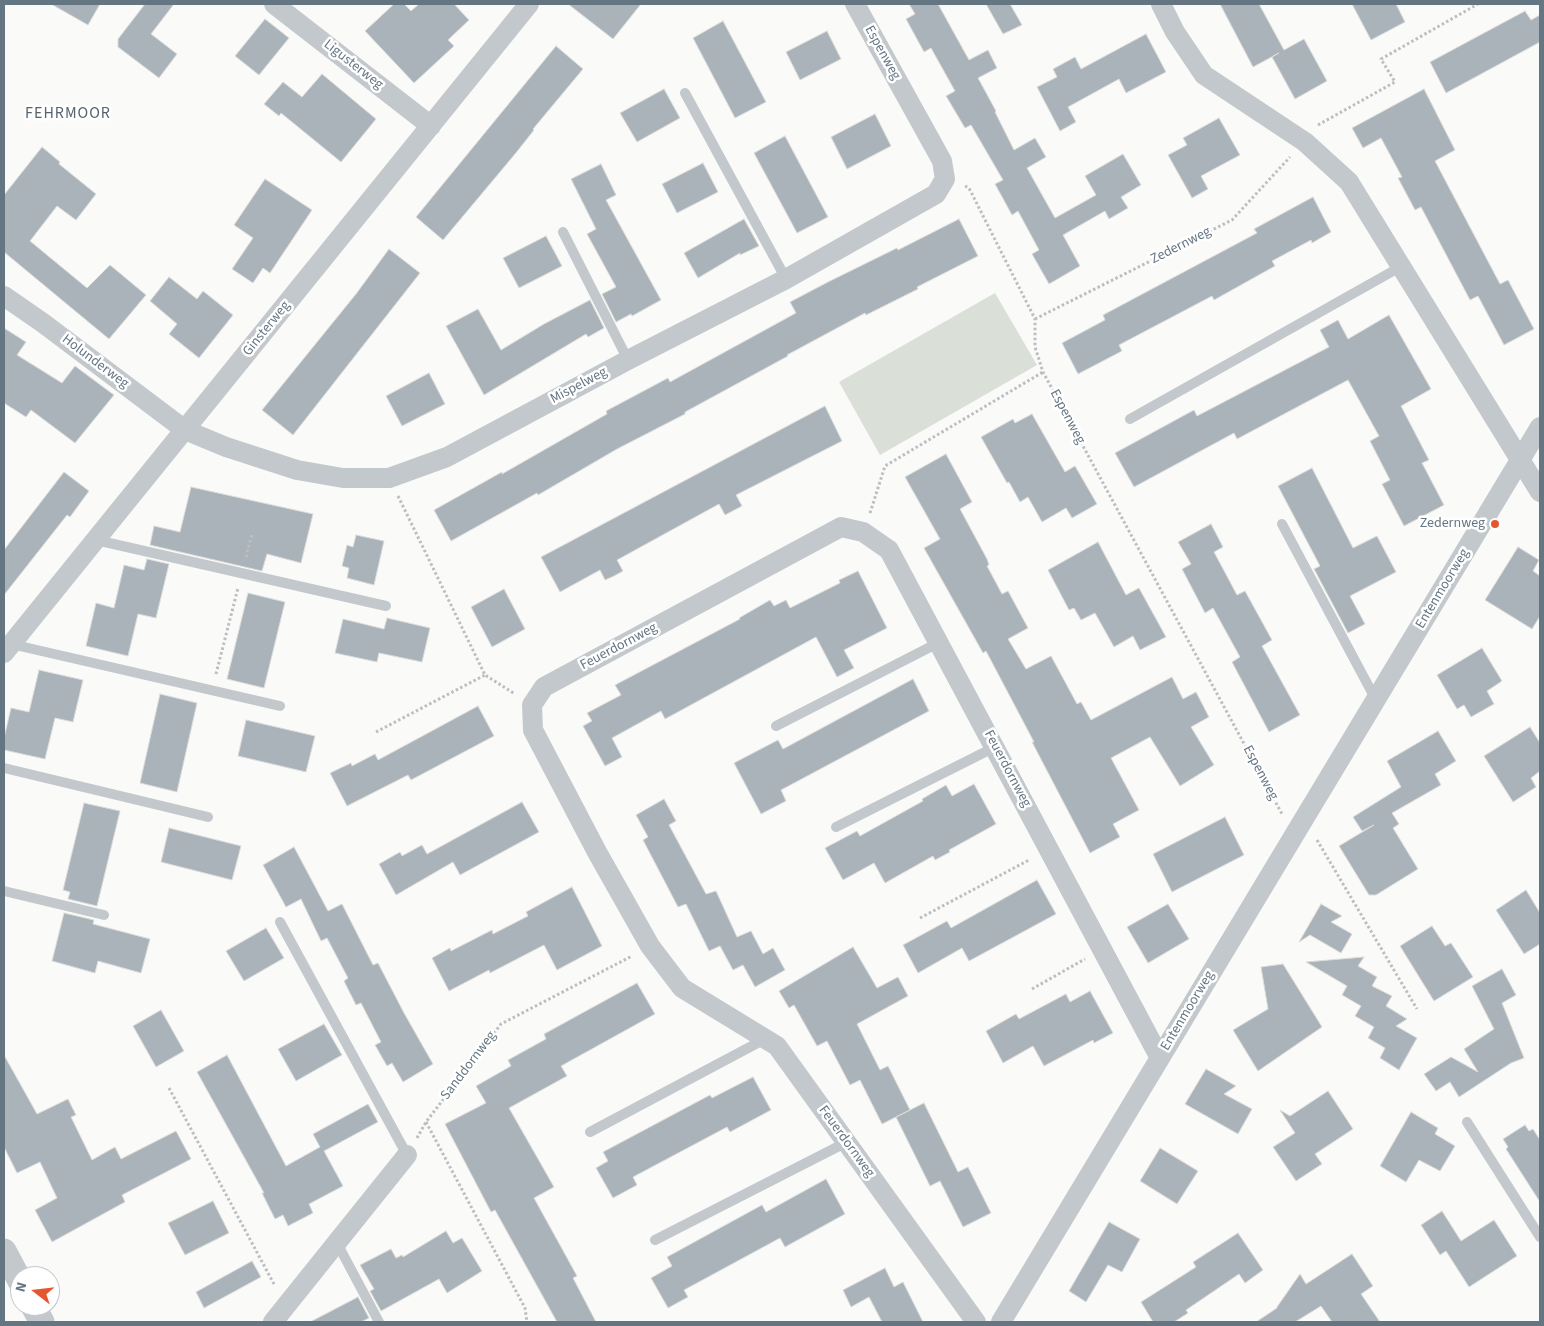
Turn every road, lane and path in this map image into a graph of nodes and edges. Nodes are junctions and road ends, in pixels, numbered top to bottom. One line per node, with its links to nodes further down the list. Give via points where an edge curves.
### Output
1 (274, 4): 7 (street, Ligusterweg)
2 (530, 4): 7 (street, Ginsterweg)
3 (855, 4): 9 (street, Espenweg, via 942,161)
4 (1161, 4): 8 (street, via 1204,75)
5 (1478, 4): 8 (path, via 1381,59 1395,82)
6 (685, 93): 12 (lane)
7 (431, 126): 19 (street, Ginsterweg)
8 (1300, 139): 11 (street, via 1350,182); 14 (path, Zedernweg, via 1232,220)
9 (945, 179): 12 (street, Mispelweg, via 936,194); 14 (path, Espenweg, via 969,188)
10 (563, 232): 15 (lane)
11 (1402, 266): 17 (lane); 20 (street)
12 (786, 279): 15 (street, Mispelweg)
13 (4, 296): 19 (street, Holunderweg)
14 (1035, 319): 16 (path, Espenweg, via 1035,348)
15 (628, 360): 21 (street, Mispelweg, via 447,457)
16 (1043, 372): 24 (path, via 885,466); 43 (path, Espenweg)
17 (1130, 418)
18 (1540, 427): 20 (street, Entenmoorweg)
19 (185, 430): 21 (street, Mispelweg, via 226,448 297,470 343,478); 26 (street, Ginsterweg)
20 (1521, 459): 22 (street); 33 (street, Entenmoorweg)
21 (389, 478): 31 (path)
22 (1540, 492)
23 (1282, 524): 33 (lane)
24 (863, 532): 29 (street, Feuerdornweg, via 890,550); 34 (street, Feuerdornweg, via 841,527 544,687)
25 (252, 534): 27 (path)
26 (96, 540): 27 (lane); 30 (street, Ginsterweg)
27 (242, 574): 28 (lane); 32 (path)
28 (386, 606)
29 (940, 642): 36 (lane); 38 (street, Feuerdornweg)
30 (8, 648): 32 (lane)
31 (485, 675): 34 (path); 37 (path)
32 (212, 690): 35 (lane)
33 (1376, 700): 41 (street, Entenmoorweg)
34 (532, 705): 49 (street, Feuerdornweg, via 533,730)
35 (280, 706)
36 (776, 726)
37 (376, 732)
38 (995, 746): 42 (lane); 44 (street, Feuerdornweg)
39 (4, 768): 40 (lane)
40 (208, 817)
41 (1304, 818): 43 (street, Entenmoorweg); 52 (path)
42 (836, 827)
43 (1294, 836): 54 (street, Entenmoorweg)
44 (1050, 849): 47 (path); 50 (street, Feuerdornweg)
45 (4, 891): 46 (lane)
46 (104, 915)
47 (920, 918)
48 (280, 922): 60 (lane)
49 (650, 946): 53 (street, Feuerdornweg, via 682,988); 56 (path, Sanddornweg, via 501,1024)
50 (1102, 948): 51 (path); 54 (street, Feuerdornweg)
51 (1032, 989)
52 (1417, 1009)
53 (765, 1039): 58 (lane); 59 (street, Feuerdornweg, via 777,1046)
54 (1160, 1058): 71 (street, Entenmoorweg)
55 (169, 1088): 66 (path)
56 (426, 1122): 60 (path, Sanddornweg); 69 (path, via 525,1308)
57 (1467, 1122): 61 (lane)
58 (590, 1132)
59 (847, 1142): 62 (lane); 70 (street, Feuerdornweg)
60 (408, 1155): 63 (street)
61 (1540, 1237)
62 (655, 1240)
63 (337, 1243): 66 (street); 68 (lane)
64 (4, 1251): 65 (street)
65 (12, 1266)
66 (286, 1306): 67 (street)
67 (272, 1322)
68 (379, 1322)
69 (527, 1322)
70 (976, 1322)
71 (1001, 1322)

